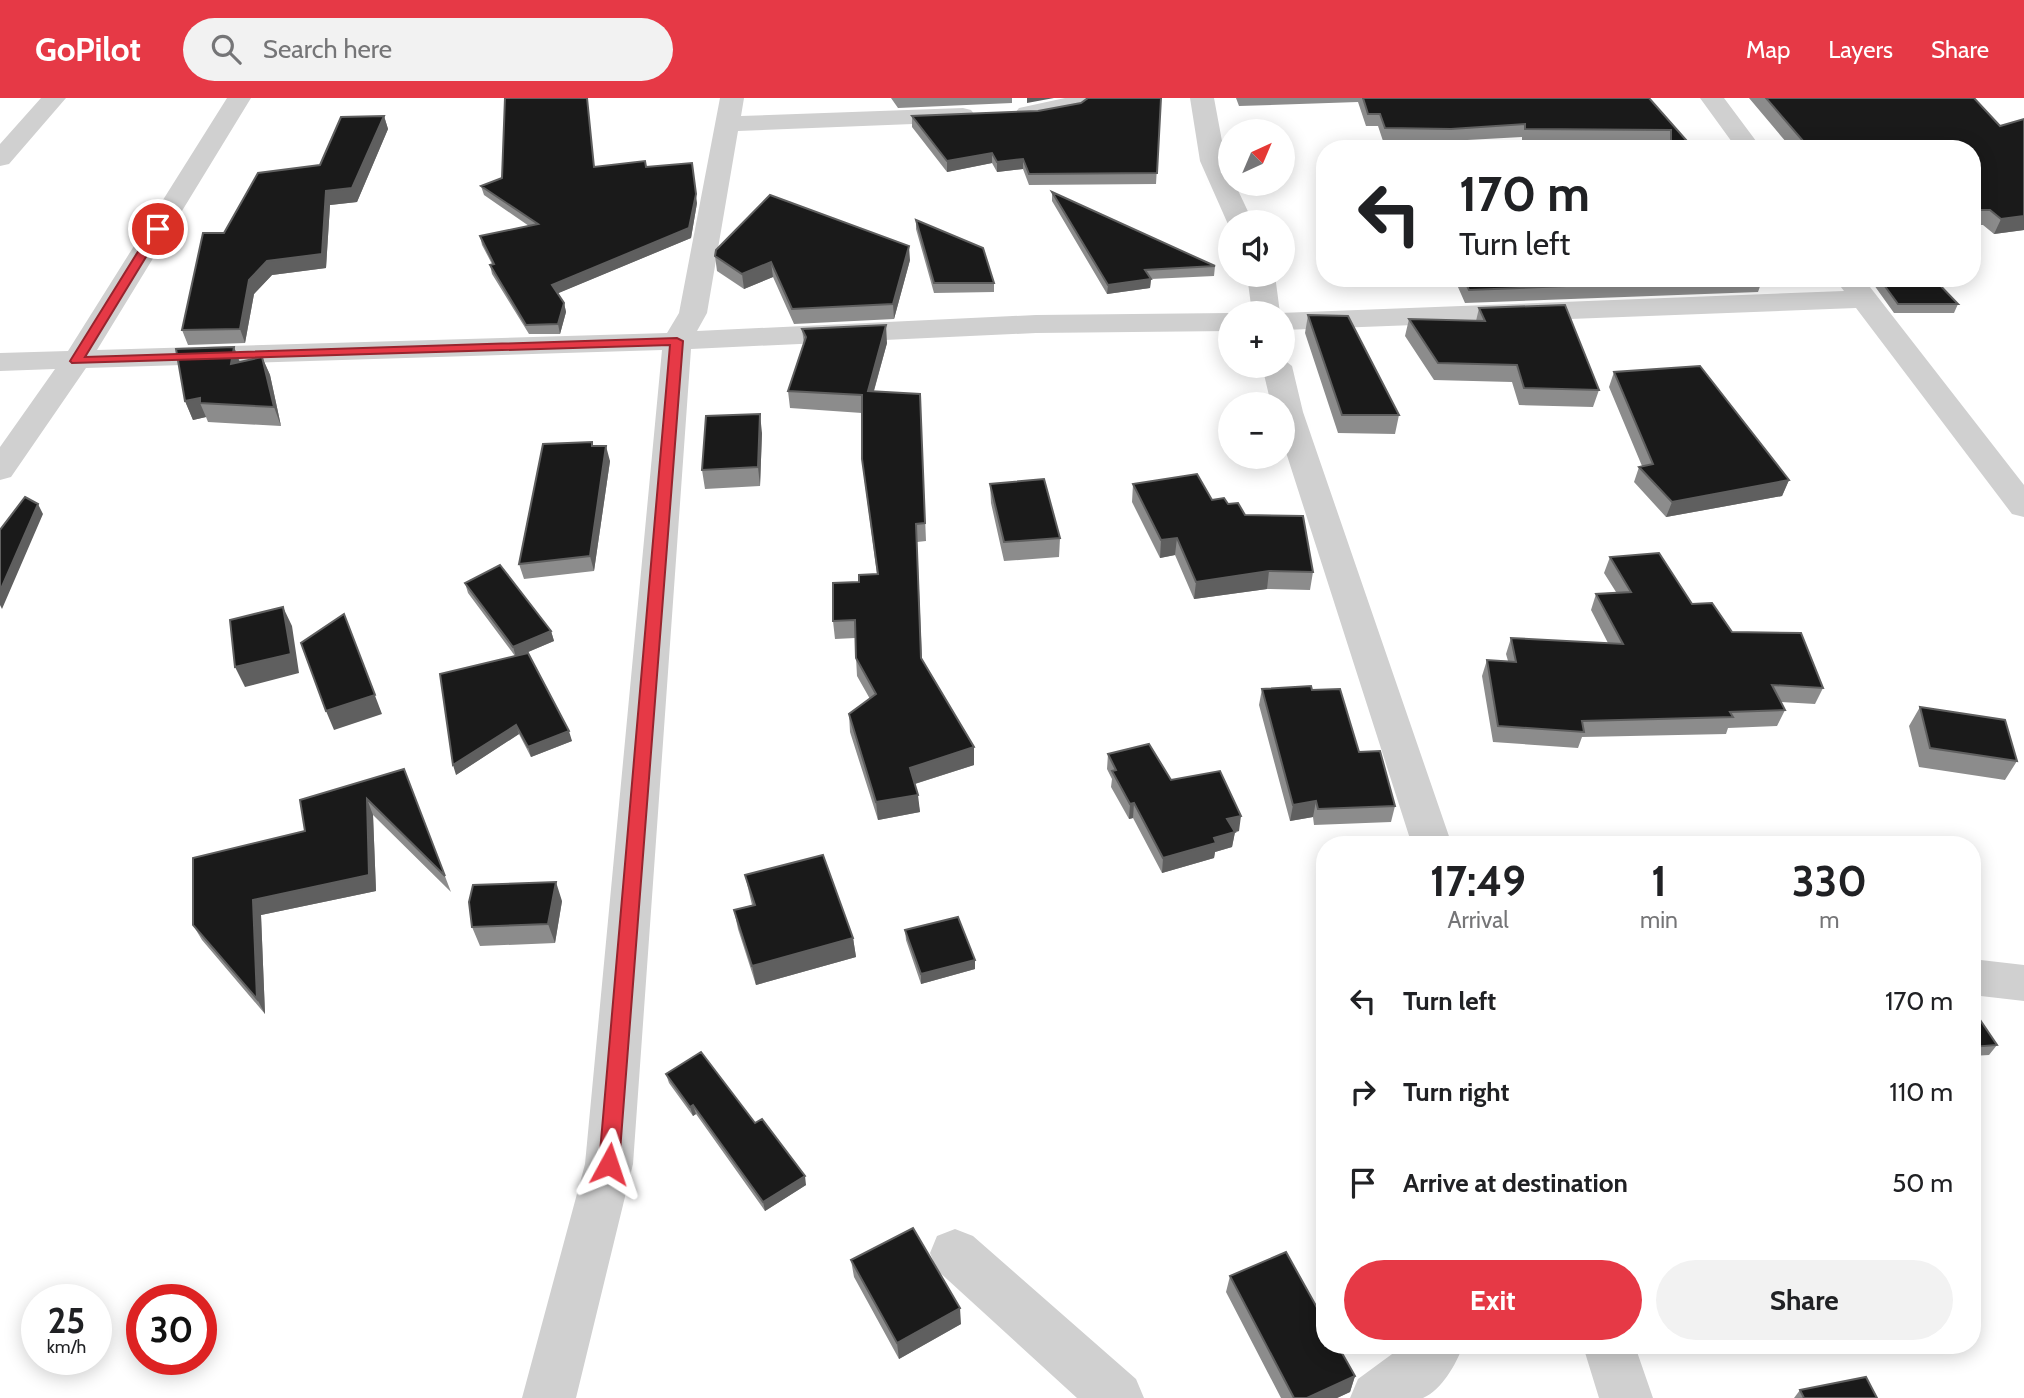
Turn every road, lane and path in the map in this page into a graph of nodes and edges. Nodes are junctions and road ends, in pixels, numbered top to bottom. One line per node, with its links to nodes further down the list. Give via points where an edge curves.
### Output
1 (54, 98): 9 (street)
2 (239, 98): 18 (street)
3 (1087, 98): 7 (street, via 1055,109)
4 (1202, 98): 13 (street, via 1212,161)
5 (1712, 98): 11 (street)
6 (730, 111): 8 (street); 17 (street, via 693,313)
7 (1010, 113)
8 (983, 114)
9 (36, 119): 10 (street); 12 (street)
10 (0, 121)
11 (1743, 140)
12 (0, 159)
13 (1234, 210)
14 (1856, 289): 15 (street); 22 (street)
15 (1295, 320)
16 (1218, 322): 17 (street, via 1037,324)
17 (677, 341): 18 (street); 29 (street, via 609,1164)
18 (76, 361): 19 (street); 21 (street)
19 (0, 362)
20 (1280, 378): 23 (street)
21 (0, 470)
22 (2024, 507)
23 (1429, 836)
24 (1981, 978): 25 (street)
25 (2024, 983)
26 (955, 1253): 30 (street)
27 (1430, 1354): 31 (street, via 1419,1368)
28 (1612, 1354): 32 (street)
29 (548, 1398)
30 (1117, 1398)
31 (1377, 1398)
32 (1626, 1398)

